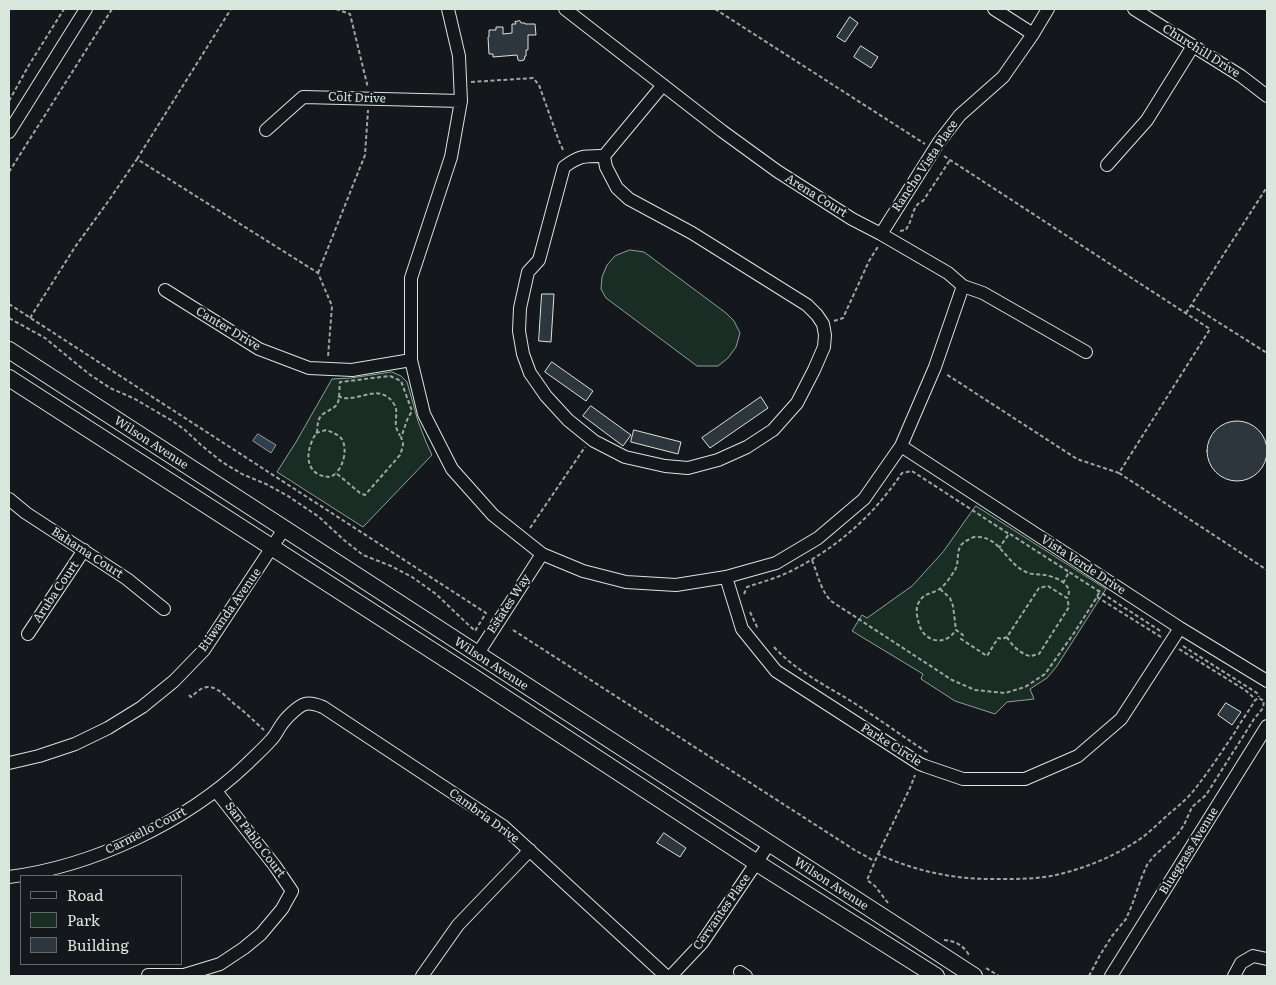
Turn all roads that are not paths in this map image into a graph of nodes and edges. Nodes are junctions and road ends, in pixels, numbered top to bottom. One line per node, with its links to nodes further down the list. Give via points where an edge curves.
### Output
1 (86, 9): 13 (street)
2 (450, 9): 11 (street, via 459,56)
3 (565, 9): 9 (street, Arena Court)
4 (994, 9): 7 (street)
5 (1048, 9): 7 (street, Rancho Vista Place)
6 (1134, 9): 8 (street, Churchill Drive)
7 (1033, 34): 16 (street, Rancho Vista Place, via 1003,76 960,115)
8 (1193, 46): 10 (street, Churchill Drive); 15 (street, via 1147,120)
9 (663, 84): 14 (street); 16 (street, Arena Court, via 777,171)
10 (1267, 96)
11 (461, 101): 12 (street, Colt Drive, via 303,97); 21 (street, via 451,157 411,278)
12 (266, 130)
13 (9, 132)
14 (604, 156): 14 (street, via 617,188 629,199 692,233 807,305 824,324 824,348 797,403 773,430 718,460 688,468 624,457 591,439 568,420 530,373 519,330 520,308 528,272 539,260 564,166 574,159)
15 (1107, 165)
16 (881, 234): 17 (street, Arena Court, via 948,273)
17 (963, 286): 20 (street, Arena Court, via 983,293); 23 (street, via 935,367)
18 (165, 290): 21 (street, Canter Drive, via 259,349 309,368 352,370)
19 (9, 350): 25 (main road, Wilson Avenue)
20 (1086, 352)
21 (411, 360): 28 (street, via 424,414 452,469 493,515)
22 (9, 378): 26 (main road, Wilson Avenue)
23 (901, 446): 29 (street, via 864,499 818,538 776,563); 31 (street, Vista Verde Drive)
24 (9, 499): 27 (street, Bahama Court)
25 (284, 529): 26 (street, Etiwanda Avenue); 33 (main road, Wilson Avenue)
26 (272, 548): 37 (street, Etiwanda Avenue, via 204,650 164,690 108,728 75,744); 41 (main road, Wilson Avenue)
27 (84, 550): 30 (street, Bahama Court, via 128,579); 32 (street, Aruba Court)
28 (542, 554): 29 (street, via 583,571 626,582 676,585); 33 (street, Estates Way)
29 (726, 578): 31 (street, Parke Circle, via 742,629 776,671 920,764 963,779 1025,779 1078,756 1121,719)
30 (164, 609)
31 (1180, 628): 34 (street, Vista Verde Drive)
32 (28, 634)
33 (477, 655): 39 (main road, Wilson Avenue)
34 (1267, 681)
35 (305, 704): 38 (street, Carmello Court, via 283,722 273,738 246,765); 40 (street, Cambria Drive, via 324,707 503,826)
36 (1267, 726): 50 (street, Bluegrass Avenue)
37 (9, 762)
38 (216, 790): 42 (street, Carmello Court, via 174,819 108,851 46,870); 45 (street, San Pablo Court, via 292,891 261,934 220,964 184,975)
39 (769, 844): 41 (street, Cervantes Place); 44 (main road, Wilson Avenue)
40 (530, 850): 46 (street, via 458,925); 47 (street, Cambria Drive)
41 (757, 862): 48 (street, Cervantes Place, via 702,943); 49 (main road, Wilson Avenue)
42 (9, 877)
43 (1267, 959): 51 (street, via 1254,956 1241,963)
44 (979, 972)
45 (148, 975)
46 (422, 976)
47 (666, 976)
48 (671, 976)
49 (936, 976)
50 (1111, 976)
51 (1234, 976)

